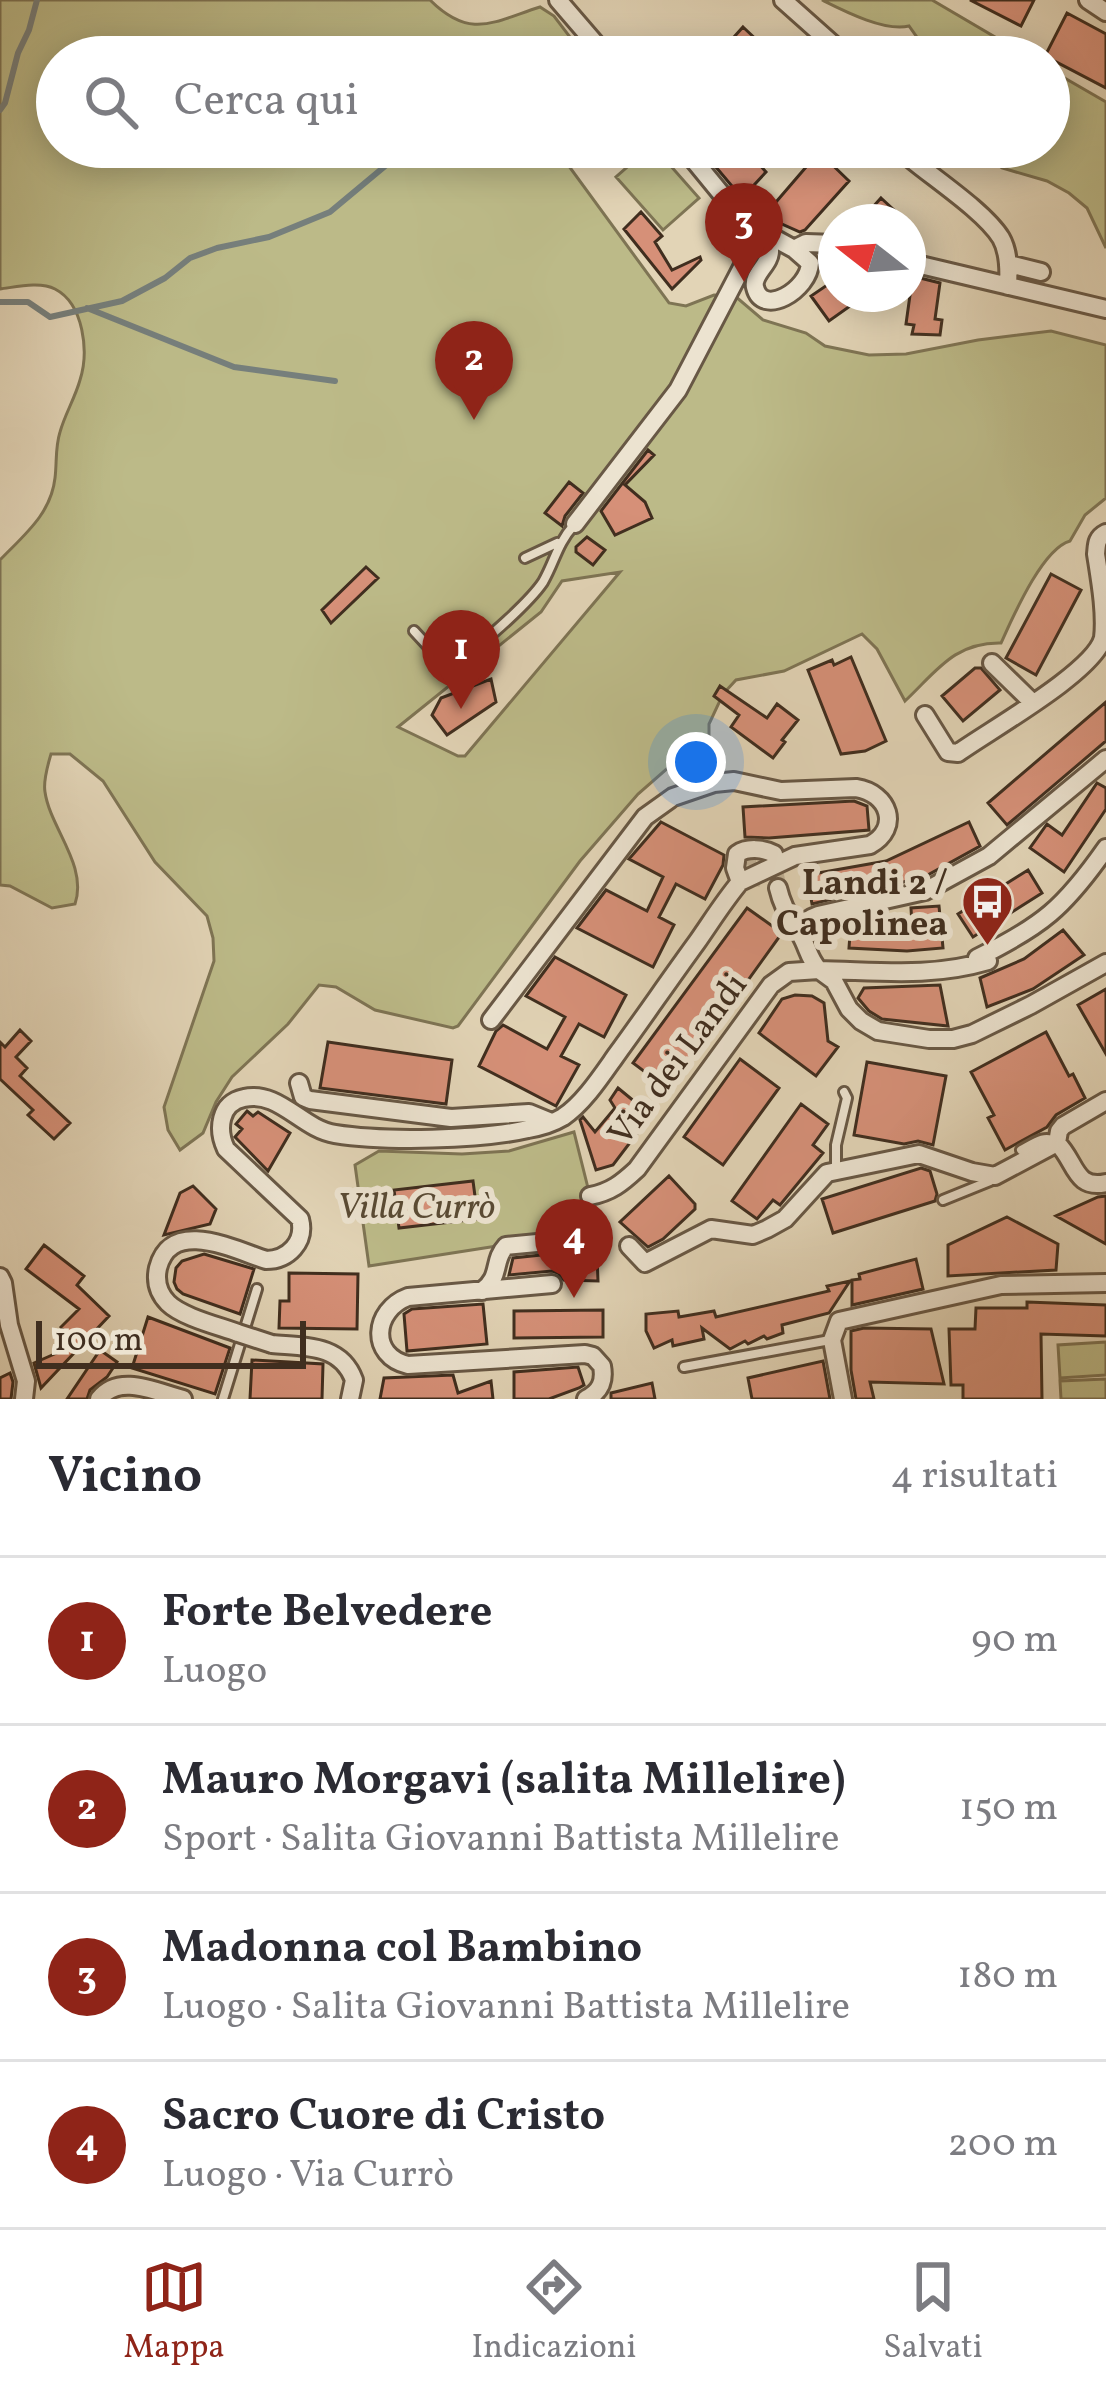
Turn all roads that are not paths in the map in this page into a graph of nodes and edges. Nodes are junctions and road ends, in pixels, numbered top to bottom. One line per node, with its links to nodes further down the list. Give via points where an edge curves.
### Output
1 (558, 0): 5 (street)
2 (783, 0): 6 (street)
3 (1088, 0): 4 (street)
4 (1106, 12)
5 (589, 36)
6 (823, 36)
7 (700, 168): 9 (street)
8 (921, 168): 12 (street, via 988,222)
9 (761, 231): 11 (street); 11 (street, via 770,249 754,284 764,298 785,297 806,281 811,263); 17 (street, via 669,405)
10 (818, 245): 11 (street)
11 (800, 246)
12 (1009, 264): 14 (street); 15 (street)
13 (926, 266): 15 (street)
14 (1041, 272)
15 (1008, 286): 16 (street)
16 (1106, 309)
17 (575, 524): 19 (lane)
18 (1106, 533): 23 (street, via 1096,543 1102,642 1092,659)
19 (559, 542): 20 (lane); 21 (lane, via 539,588 462,656 438,656)
20 (524, 558)
21 (414, 631)
22 (992, 663): 23 (street)
23 (1033, 703): 24 (street, via 952,754)
24 (925, 715)
25 (1106, 759): 30 (street, via 989,856 926,891 818,915)
26 (1106, 848): 34 (street, Via dei Landi, via 1063,904 1015,940 949,967)
27 (774, 854): 28 (street, via 740,851)
28 (740, 882): 35 (street, via 794,856 879,840 888,817 882,801 856,788 781,791 734,781 674,797 645,818); 39 (street, via 605,1070)
29 (778, 888): 30 (street)
30 (802, 936): 33 (street)
31 (988, 961): 34 (street, Via dei Landi)
32 (1106, 963): 33 (street, via 972,1034 929,1040 861,1021)
33 (819, 970): 34 (street, Via dei Landi); 45 (street, Via dei Landi, via 789,972 771,985 637,1168)
34 (904, 972)
35 (491, 1020)
36 (299, 1083): 39 (street, via 310,1100 451,1118 529,1113)
37 (844, 1092): 42 (lane)
38 (1106, 1101): 40 (street, via 1063,1126)
39 (552, 1123): 60 (street, bridge, via 441,1138 332,1134 255,1097 224,1112 226,1149 289,1207 302,1233 291,1251 266,1260 194,1239 179,1243 162,1258 158,1289 169,1304 238,1333 341,1358 354,1380)
40 (1062, 1147): 41 (lane, via 1043,1138); 43 (street); 44 (street, via 1078,1175)
41 (1021, 1150)
42 (836, 1171): 43 (street, via 919,1154); 48 (street, via 784,1219 753,1235 711,1228 645,1263)
43 (995, 1176): 46 (lane)
44 (1106, 1183)
45 (590, 1196)
46 (943, 1200)
47 (558, 1241): 53 (street, via 506,1246)
48 (628, 1246)
49 (0, 1277): 56 (street)
50 (1106, 1282): 54 (street, via 1001,1285 838,1321)
51 (552, 1284): 53 (street)
52 (257, 1288): 59 (lane)
53 (482, 1291): 61 (street, via 397,1301 379,1331 384,1348 408,1365 593,1357 603,1379)
54 (832, 1340): 55 (lane); 62 (street)
55 (684, 1367)
56 (24, 1399)
57 (99, 1399): 58 (street, via 122,1384)
58 (183, 1399)
59 (223, 1399)
60 (350, 1399)
61 (586, 1399)
62 (843, 1399)

